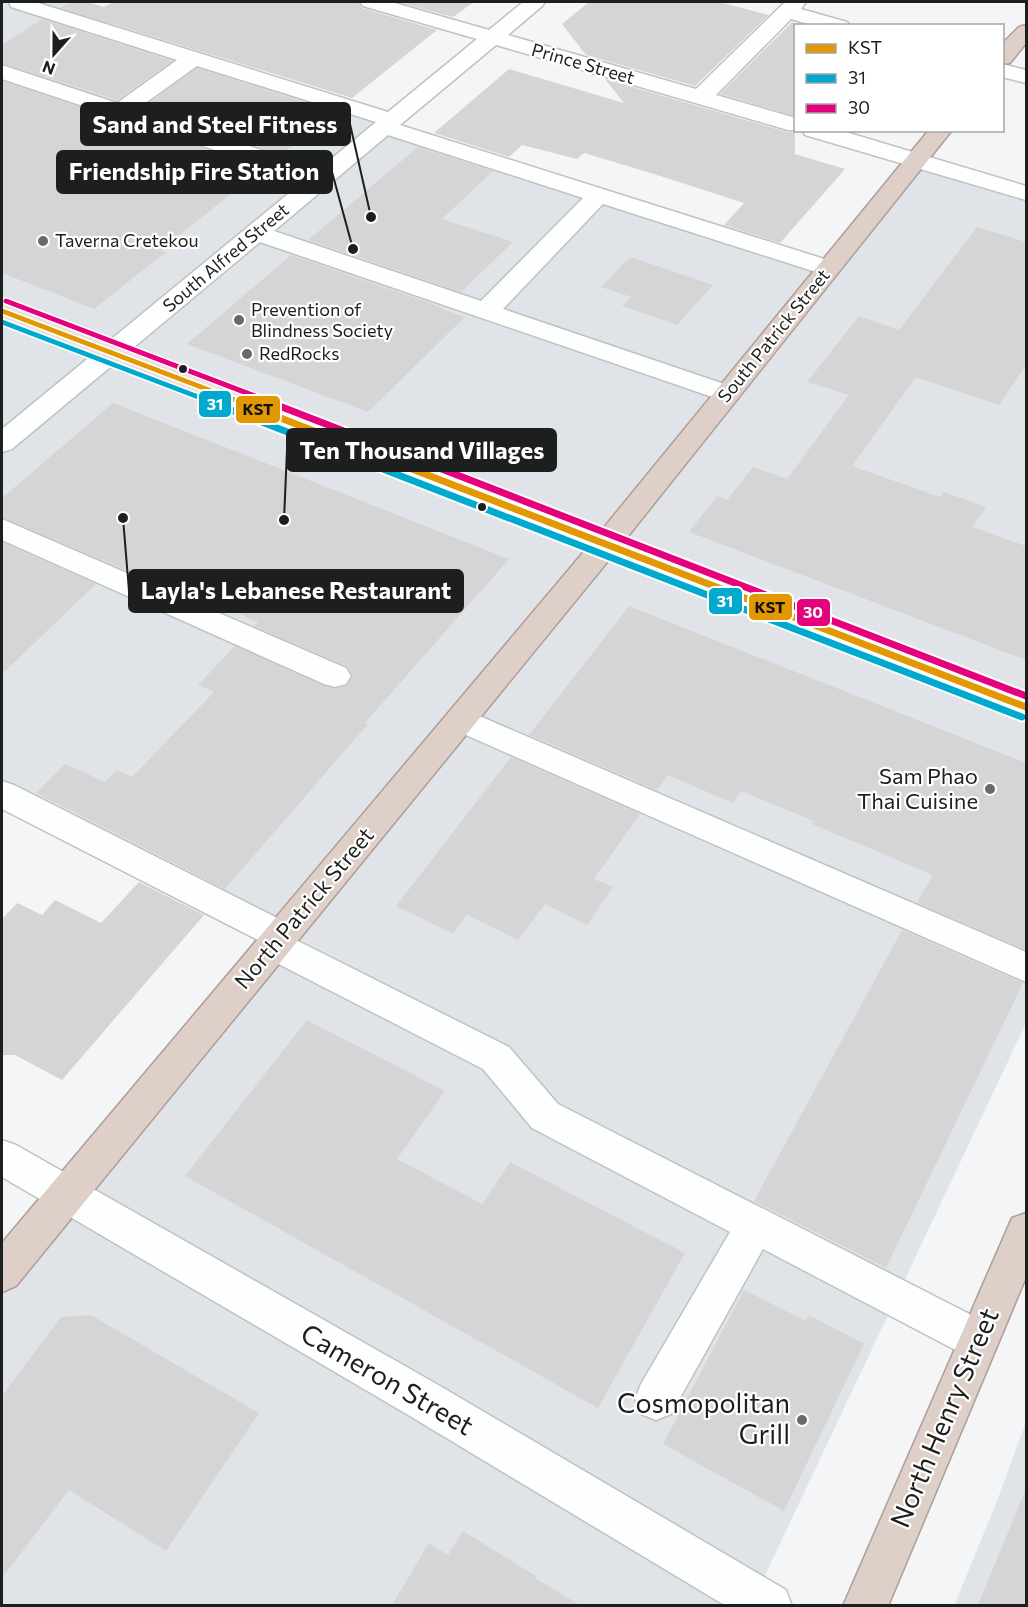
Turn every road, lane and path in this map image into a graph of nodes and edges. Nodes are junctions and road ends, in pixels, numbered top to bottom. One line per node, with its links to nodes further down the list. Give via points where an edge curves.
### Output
1 (370, 2): 7 (street, Prince Street)
2 (535, 2): 7 (street, South Alfred Street)
3 (13, 6): 9 (street)
4 (791, 6): 5 (street); 13 (street)
5 (835, 24)
6 (1026, 31): 8 (highway)
7 (491, 37): 13 (street, Prince Street); 15 (street, South Alfred Street)
8 (1004, 56)
9 (194, 58): 14 (street); 15 (street)
10 (1004, 70): 12 (street)
11 (2, 72): 14 (street)
12 (1026, 76)
13 (700, 98): 16 (street, Prince Street)
14 (120, 111): 20 (street)
15 (388, 124): 20 (street, South Alfred Street); 22 (street)
16 (794, 125)
17 (820, 132): 19 (street)
18 (939, 132): 19 (highway, South Patrick Street)
19 (916, 160): 21 (street); 24 (highway, South Patrick Street)
20 (323, 178): 23 (street, South Alfred Street)
21 (1026, 193)
22 (599, 195): 24 (street); 26 (street)
23 (257, 233): 26 (street); 27 (street, South Alfred Street)
24 (828, 268): 28 (highway, South Patrick Street)
25 (2, 311): 27 (main road)
26 (486, 311): 28 (street)
27 (111, 354): 29 (street, South Alfred Street); 31 (main road)
28 (728, 394): 31 (highway, South Patrick Street)
29 (2, 443)
30 (2, 529): 32 (street)
31 (607, 543): 33 (main road); 34 (highway, North Patrick Street)
32 (335, 675)
33 (1026, 707)
34 (460, 720): 36 (highway, North Patrick Street); 37 (street)
35 (2, 794): 36 (street)
36 (277, 940): 39 (highway, North Patrick Street); 40 (street, via 496,1059 545,1116)
37 (1026, 968)
38 (2, 1157): 39 (street, Cameron Street)
39 (66, 1193): 42 (highway, North Patrick Street); 45 (street, Cameron Street)
40 (755, 1225): 43 (street); 44 (street)
41 (1026, 1231): 43 (highway, North Henry Street)
42 (2, 1273)
43 (978, 1340): 46 (highway, North Henry Street)
44 (656, 1399)
45 (770, 1605)
46 (865, 1605)

